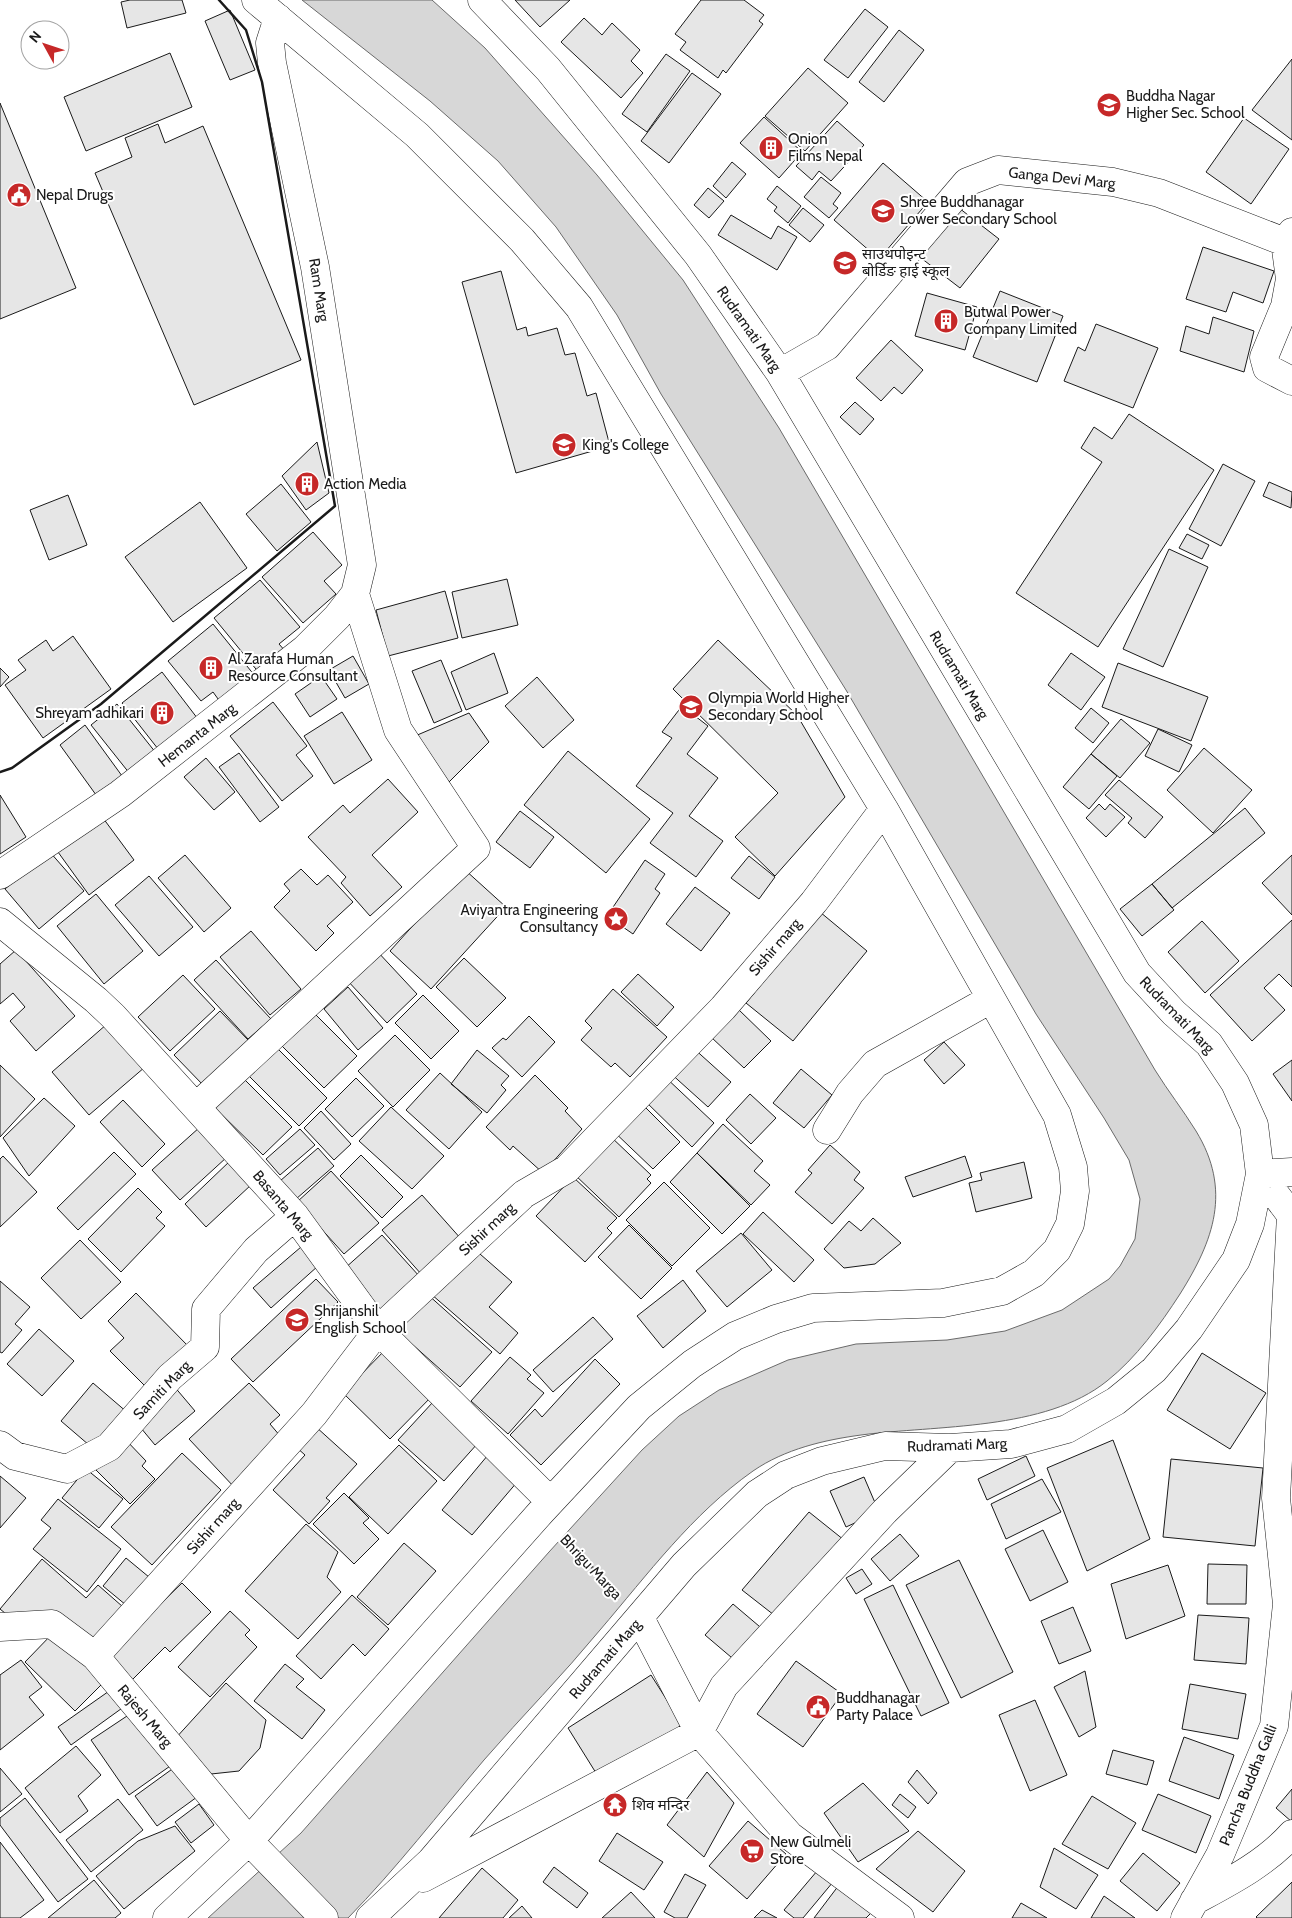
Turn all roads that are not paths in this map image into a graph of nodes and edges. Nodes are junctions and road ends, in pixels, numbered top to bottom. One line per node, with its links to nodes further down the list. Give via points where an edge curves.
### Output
1 (256, 0): 3 (street)
2 (482, 0): 5 (street, Rudramati Marg, via 548,69 698,255)
3 (278, 18): 7 (street, Ram Marg, via 270,43 272,63 315,267); 9 (street, via 417,134 522,240 578,307)
4 (1288, 237): 5 (street, Ganga Devi Marg, via 1159,193 1113,182 998,170 967,182 827,346); 6 (street, via 1290,279 1284,306 1264,357 1267,368)
5 (780, 373): 16 (street, Rudramati Marg, via 1137,974 1209,1044 1235,1082 1254,1124)
6 (1292, 381)
7 (362, 565): 8 (street, Hemanta Marg)
8 (355, 594): 10 (street, Hemanta Marg, via 305,649 208,728 120,794); 13 (street, via 398,730 476,848)
9 (884, 809): 12 (street); 18 (street, Sishir marg, via 814,902 723,1008 581,1155 567,1169 524,1194)
10 (0, 875)
11 (1, 931): 13 (street, Basanta Marg, via 96,1000)
12 (992, 999): 14 (street, via 875,1064 850,1093); 21 (street, via 1057,1115 1073,1167 1075,1191 1070,1224 1057,1250 1034,1273 1002,1291 943,1303 813,1308 776,1318 735,1336 692,1364 639,1407)
13 (196, 1107): 17 (street, Basanta Marg)
14 (828, 1130)
15 (1292, 1172): 16 (street)
16 (1260, 1174): 20 (street, Rudramati Marg, via 1250,1224 1236,1260 1189,1329 1154,1370 1116,1401 1067,1429 1011,1444); 29 (street, Pancha Buddha Galli, via 1291,1215 1276,1498 1287,1604 1274,1726 1220,1855)
17 (295, 1216): 18 (street, Basanta Marg); 19 (street, Samiti Marg, via 256,1250 206,1309 205,1347 170,1377 108,1447 67,1469 15,1456)
18 (378, 1330): 21 (street, Basanta Marg); 24 (street, Sishir marg, via 314,1414)
19 (0, 1445)
20 (950, 1448): 22 (street, Rudramati Marg, via 885,1446 822,1461 786,1475 757,1494 716,1532); 25 (street, via 885,1511 724,1686)
21 (545, 1507): 27 (street)
22 (640, 1618): 25 (street); 28 (street, Rudramati Marg, via 431,1861)
23 (0, 1627): 24 (street, Rajesh Marg, via 52,1624)
24 (95, 1656): 27 (street, Rajesh Marg)
25 (699, 1732): 28 (street); 33 (street, via 790,1836)
26 (1292, 1834): 29 (street, via 1244,1875)
27 (257, 1849): 30 (street); 31 (street, Rajesh Marg)
28 (400, 1890): 32 (street, Rudramati Marg)
29 (1189, 1910)
30 (167, 1918)
31 (324, 1918)
32 (370, 1918)
33 (900, 1918)

